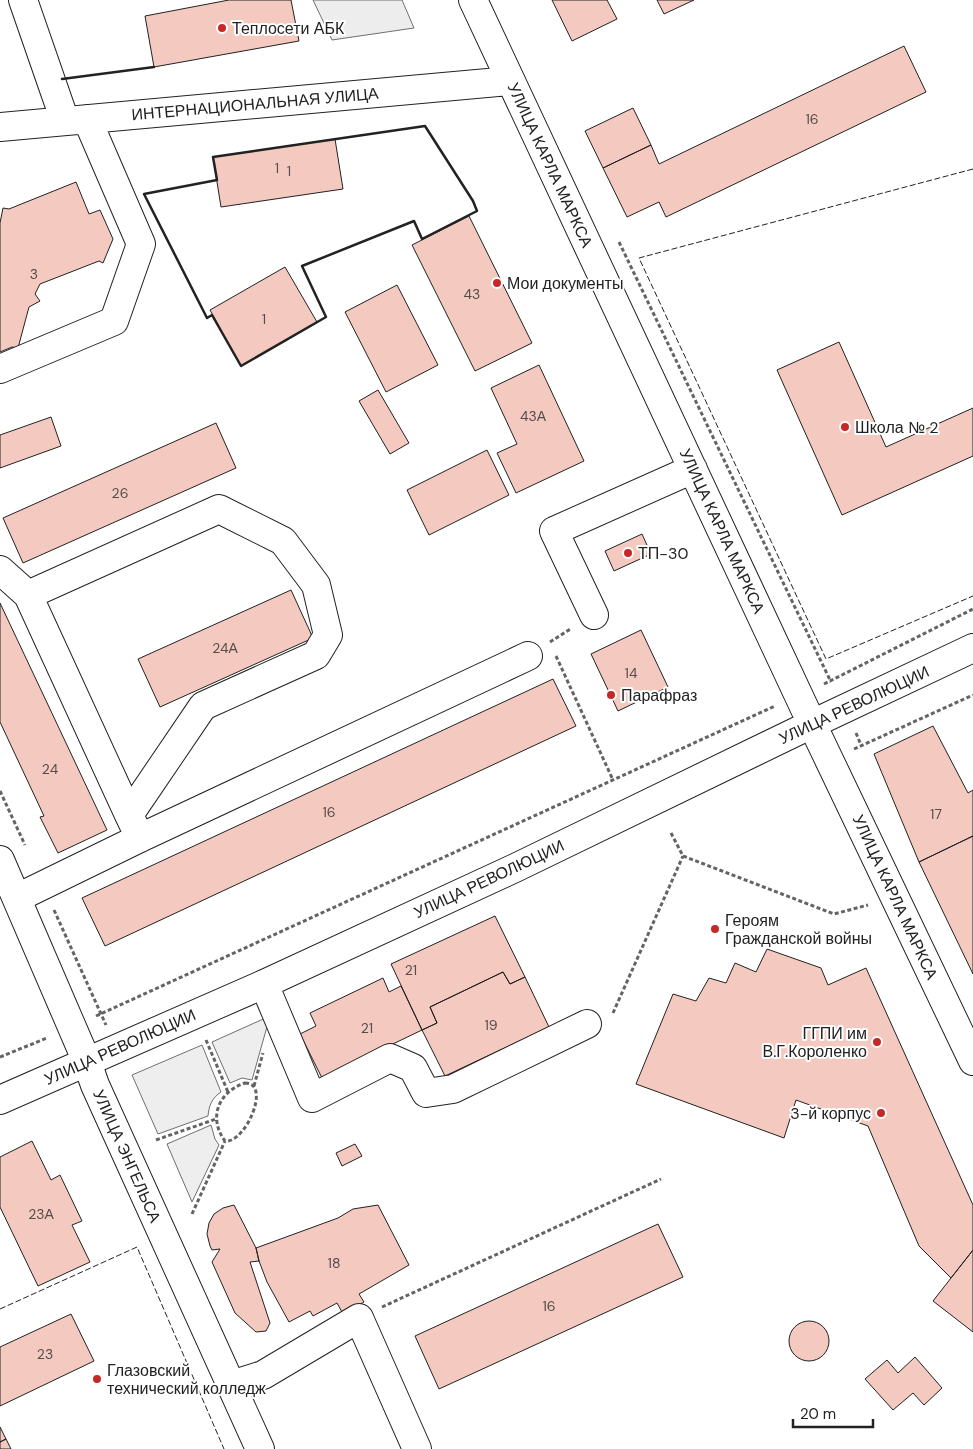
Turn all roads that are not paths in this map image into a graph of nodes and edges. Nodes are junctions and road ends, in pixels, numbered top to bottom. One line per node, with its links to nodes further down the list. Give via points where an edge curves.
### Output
1 (24, 0): 4 (street)
2 (473, 0): 3 (street, УЛИЦА КАРЛА МАРКСА)
3 (510, 81): 4 (street, ИНТЕРНАЦИОНАЛЬНАЯ УЛИЦА); 7 (street, УЛИЦА КАРЛА МАРКСА)
4 (76, 120): 5 (street, ИНТЕРНАЦИОНАЛЬНАЯ УЛИЦА); 6 (street, via 141,244 114,321)
5 (0, 127)
6 (0, 369)
7 (693, 469): 10 (street, via 554,530); 13 (street, УЛИЦА КАРЛА МАРКСА)
8 (0, 570): 9 (street)
9 (28, 595): 14 (street); 14 (street, via 218,509 283,541 316,585 328,635 316,655 203,706)
10 (594, 615)
11 (973, 648): 13 (street, УЛИЦА РЕВОЛЮЦИИ)
12 (541, 653): 14 (street)
13 (812, 724): 17 (street, УЛИЦА РЕВОЛЮЦИИ, via 515,868); 20 (street, УЛИЦА КАРЛА МАРКСА)
14 (134, 826): 16 (street)
15 (0, 860): 16 (street, УЛИЦА ЭНГЕЛЬСА)
16 (17, 898): 19 (street, УЛИЦА ЭНГЕЛЬСА)
17 (264, 984): 18 (street, via 312,1098 390,1058 413,1068 426,1093 453,1089); 19 (street, УЛИЦА РЕВОЛЮЦИИ)
18 (587, 1024)
19 (87, 1062): 21 (street, УЛИЦА РЕВОЛЮЦИИ); 22 (street, УЛИЦА ЭНГЕЛЬСА)
20 (973, 1062)
21 (0, 1100)
22 (231, 1385): 23 (street, УЛИЦА ЭНГЕЛЬСА); 24 (street, via 263,1375 359,1318)
23 (260, 1449)
24 (417, 1449)

